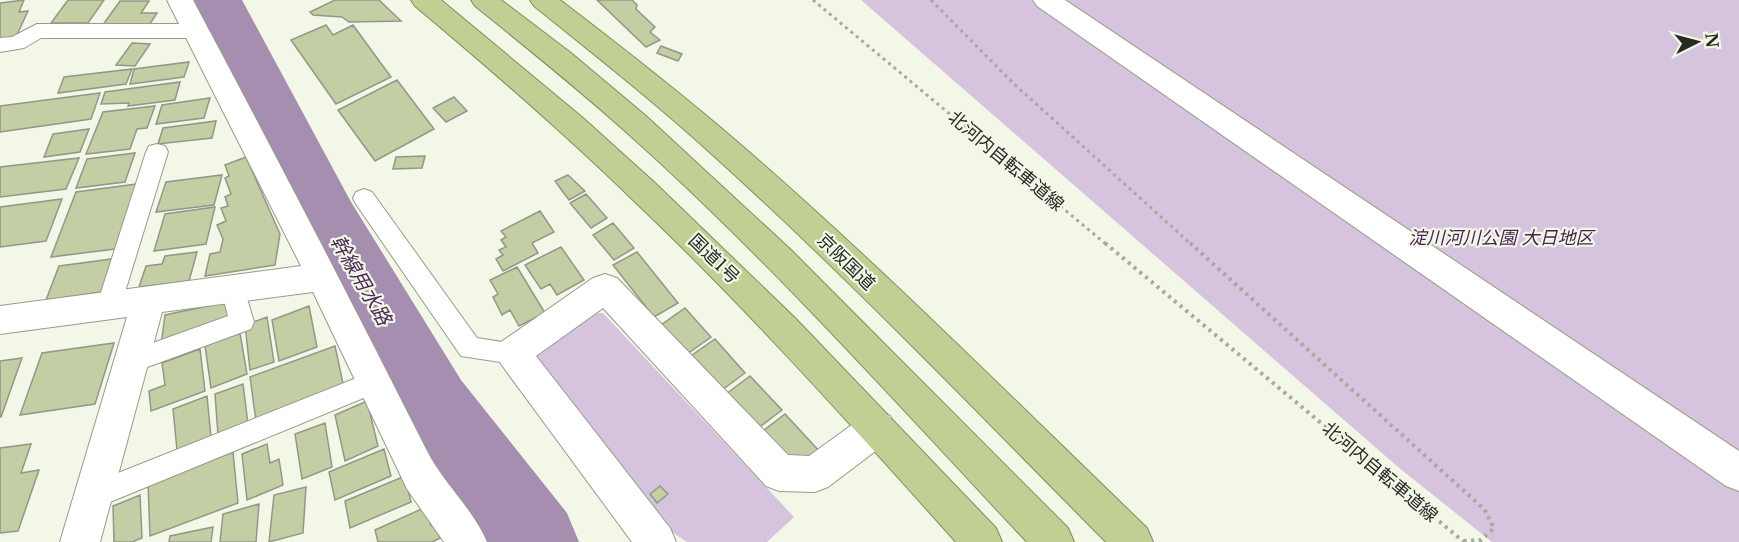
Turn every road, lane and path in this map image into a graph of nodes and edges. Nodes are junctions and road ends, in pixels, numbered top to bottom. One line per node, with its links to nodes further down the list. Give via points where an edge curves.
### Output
1 (180, 0): 9 (street)
2 (424, 0): 22 (highway, 国道1号, via 488,51 651,198 758,302)
3 (483, 0): 32 (highway, via 600,94 711,194)
4 (543, 0): 11 (highway, 京阪国道)
5 (564, 0): 11 (highway)
6 (813, 0): 26 (path, 北河内自転車道線)
7 (931, 0): 26 (path, 北河内自転車道線, via 1013,83 1484,509 1494,528 1488,538)
8 (1046, 0): 23 (street)
9 (196, 31): 10 (lane, via 37,32 17,43); 14 (street)
10 (0, 45)
11 (636, 73): 33 (highway, 京阪国道, via 749,169)
12 (157, 152): 17 (lane)
13 (364, 198): 19 (lane, via 470,348)
14 (323, 277): 15 (street); 21 (street)
15 (233, 289): 16 (street); 20 (lane, via 242,322)
16 (149, 300): 17 (street); 20 (street)
17 (109, 305): 18 (street)
18 (0, 320)
19 (513, 353): 22 (street, via 605,288 779,473 815,474); 29 (street)
20 (131, 362): 25 (street)
21 (374, 382): 25 (lane); 28 (street, via 420,476)
22 (877, 428): 24 (highway, 国道1号)
23 (1739, 473)
24 (929, 484): 30 (street); 31 (highway, 国道1号)
25 (93, 496): 27 (street)
26 (1463, 541)
27 (80, 542)
28 (467, 542)
29 (656, 542)
30 (969, 542)
31 (982, 542)
32 (1054, 542)
33 (1133, 542)

